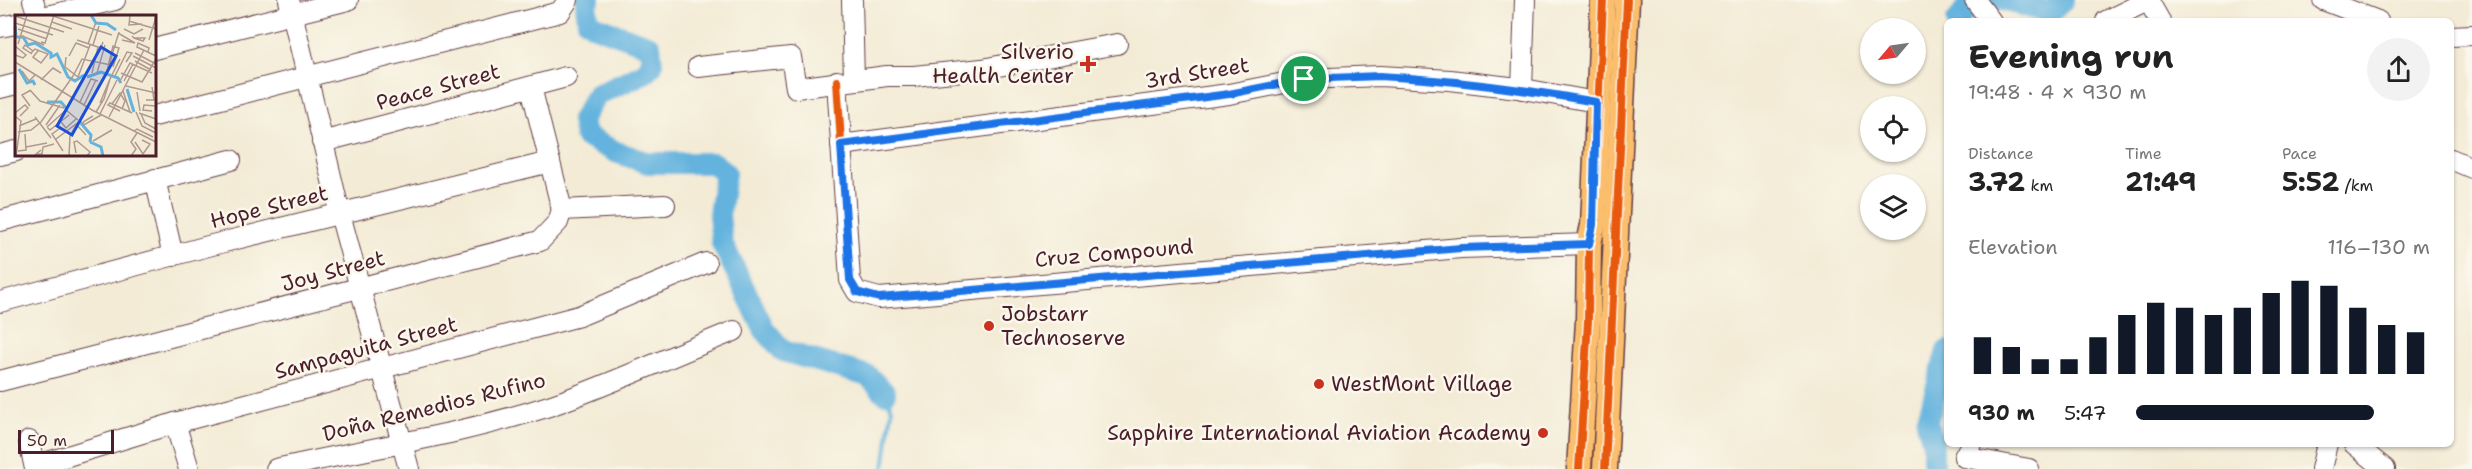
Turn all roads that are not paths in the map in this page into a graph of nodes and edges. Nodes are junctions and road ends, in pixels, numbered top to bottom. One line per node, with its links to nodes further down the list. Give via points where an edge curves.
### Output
1 (33, 0): 12 (street)
2 (115, 0): 13 (street)
3 (348, 0): 11 (street)
4 (568, 0): 24 (street, via 560,12)
5 (852, 0): 26 (street, Cruz Compound)
6 (1525, 0): 30 (street)
7 (1603, 0): 31 (main road)
8 (1627, 0): 46 (main road)
9 (2148, 0): 14 (street); 15 (street)
10 (2323, 0): 16 (street)
11 (291, 7): 22 (street); 24 (street)
12 (38, 15)
13 (51, 15)
14 (2112, 18)
15 (2158, 18)
16 (2370, 18)
17 (15, 24): 18 (street)
18 (0, 27)
19 (2472, 35): 20 (street)
20 (2454, 36)
21 (1117, 44): 26 (street, via 982,69)
22 (156, 48)
23 (698, 67): 26 (street, via 792,57 796,88)
24 (309, 77): 32 (street); 33 (street)
25 (566, 77): 28 (street, Peace Street)
26 (845, 81): 34 (street, Cruz Compound)
27 (15, 84): 29 (street)
28 (531, 87): 33 (street, Peace Street); 39 (street)
29 (0, 88)
30 (1522, 88): 31 (street, 3rd Street); 34 (street, 3rd Street, via 1380,76 1304,79 1229,94)
31 (1596, 102): 47 (main road)
32 (156, 115)
33 (322, 142): 44 (street)
34 (841, 145): 47 (street, Cruz Compound, via 850,280 857,292 879,298)
35 (15, 151): 36 (street)
36 (0, 155)
37 (231, 160): 41 (street)
38 (2454, 160): 40 (street)
39 (550, 162): 43 (street); 44 (street, Hope Street)
40 (2472, 168)
41 (155, 179): 45 (street); 48 (street)
42 (665, 205): 43 (street)
43 (562, 210): 50 (street, Joy Street, via 558,222 540,241)
44 (340, 214): 48 (street, Hope Street); 50 (street)
45 (0, 221)
46 (1617, 226): 47 (main road); 67 (main road)
47 (1591, 234): 66 (main road)
48 (173, 256): 51 (street, Hope Street)
49 (706, 263): 53 (street, Sampaguita Street, via 579,316)
50 (360, 289): 53 (street); 54 (street, Joy Street)
51 (0, 302)
52 (734, 331): 57 (street, Doña Remedios Rufino, via 550,405)
53 (381, 368): 55 (street, Sampaguita Street); 57 (street)
54 (0, 381)
55 (175, 423): 62 (street, Sampaguita Street); 63 (street)
56 (29, 441): 62 (street)
57 (401, 443): 61 (street, Doña Remedios Rufino); 65 (street)
58 (2326, 447): 69 (street)
59 (2358, 447): 70 (street)
60 (1968, 450): 68 (street)
61 (332, 463): 64 (street, Doña Remedios Rufino)
62 (35, 468)
63 (189, 469)
64 (276, 469)
65 (409, 469)
66 (1579, 469)
67 (1605, 469)
68 (2029, 469)
69 (2321, 469)
70 (2385, 469)

